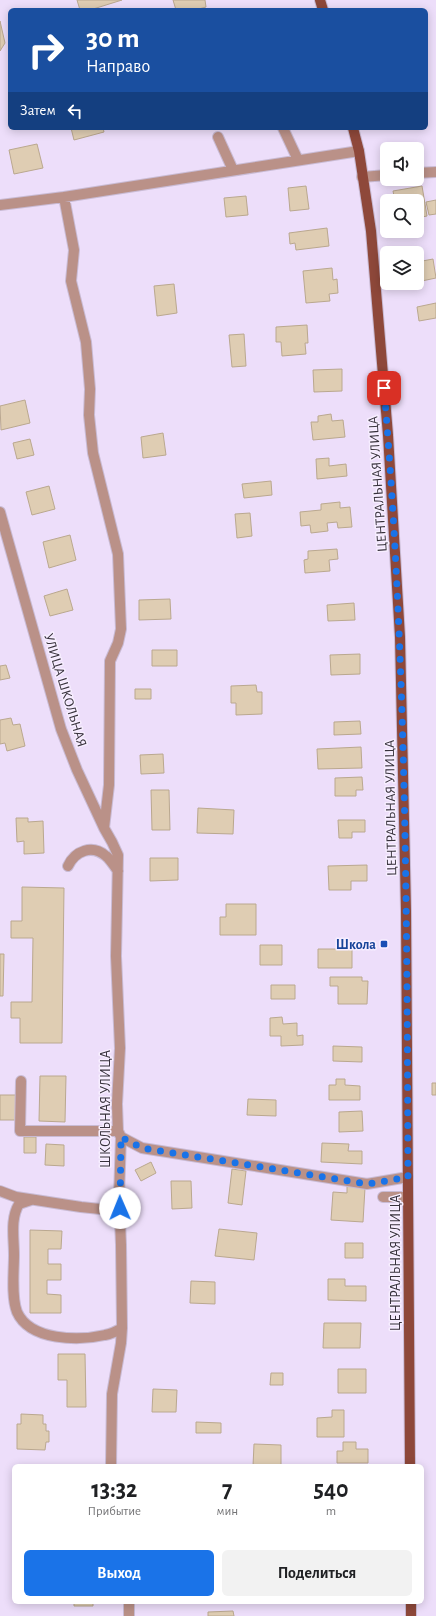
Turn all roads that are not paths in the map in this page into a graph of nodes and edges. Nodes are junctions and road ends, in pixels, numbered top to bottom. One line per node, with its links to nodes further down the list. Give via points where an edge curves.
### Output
1 (284, 130): 5 (street)
2 (354, 130): 4 (main road, ЦЕНТРАЛЬНАЯ УЛИЦА)
3 (218, 137): 6 (street)
4 (359, 150): 5 (street); 10 (main road, ЦЕНТРАЛЬНАЯ УЛИЦА)
5 (298, 160): 6 (street)
6 (233, 170): 11 (street)
7 (436, 172): 8 (street)
8 (424, 173)
9 (380, 176): 10 (street)
10 (362, 177): 19 (main road, ЦЕНТРАЛЬНАЯ УЛИЦА, via 371,231 388,435 400,637)
11 (64, 197): 12 (street); 14 (street, via 74,250 71,281 86,342 93,453 117,547 119,566 121,628 110,661 109,785)
12 (0, 205)
13 (0, 512): 14 (street, УЛИЦА ШКОЛЬНАЯ, via 61,729)
14 (104, 828): 16 (street, УЛИЦА ШКОЛЬНАЯ, via 118,855)
15 (68, 866): 16 (street, via 71,858 77,853 96,850 106,855)
16 (118, 871): 18 (street, ШКОЛЬНАЯ УЛИЦА, via 116,956 120,1048 117,1104)
17 (21, 1081): 18 (street, via 20,1131)
18 (120, 1134): 19 (street, via 142,1148 368,1184); 21 (street, ШКОЛЬНАЯ УЛИЦА)
19 (408, 1177): 23 (main road, ЦЕНТРАЛЬНАЯ УЛИЦА)
20 (0, 1191): 24 (street)
21 (119, 1196): 24 (street, via 114,1205 100,1209); 25 (street, ШКОЛЬНАЯ УЛИЦА)
22 (383, 1197): 23 (street)
23 (408, 1197): 27 (main road, ЦЕНТРАЛЬНАЯ УЛИЦА)
24 (31, 1200): 25 (street, via 19,1204 13,1217 14,1293 17,1311 23,1321 40,1333 60,1337 106,1335)
25 (122, 1328): 26 (street, ШКОЛЬНАЯ УЛИЦА, via 112,1394)
26 (111, 1464)
27 (410, 1464)
28 (129, 1604): 30 (street)
29 (411, 1604): 31 (main road)
30 (129, 1616)
31 (411, 1616)

